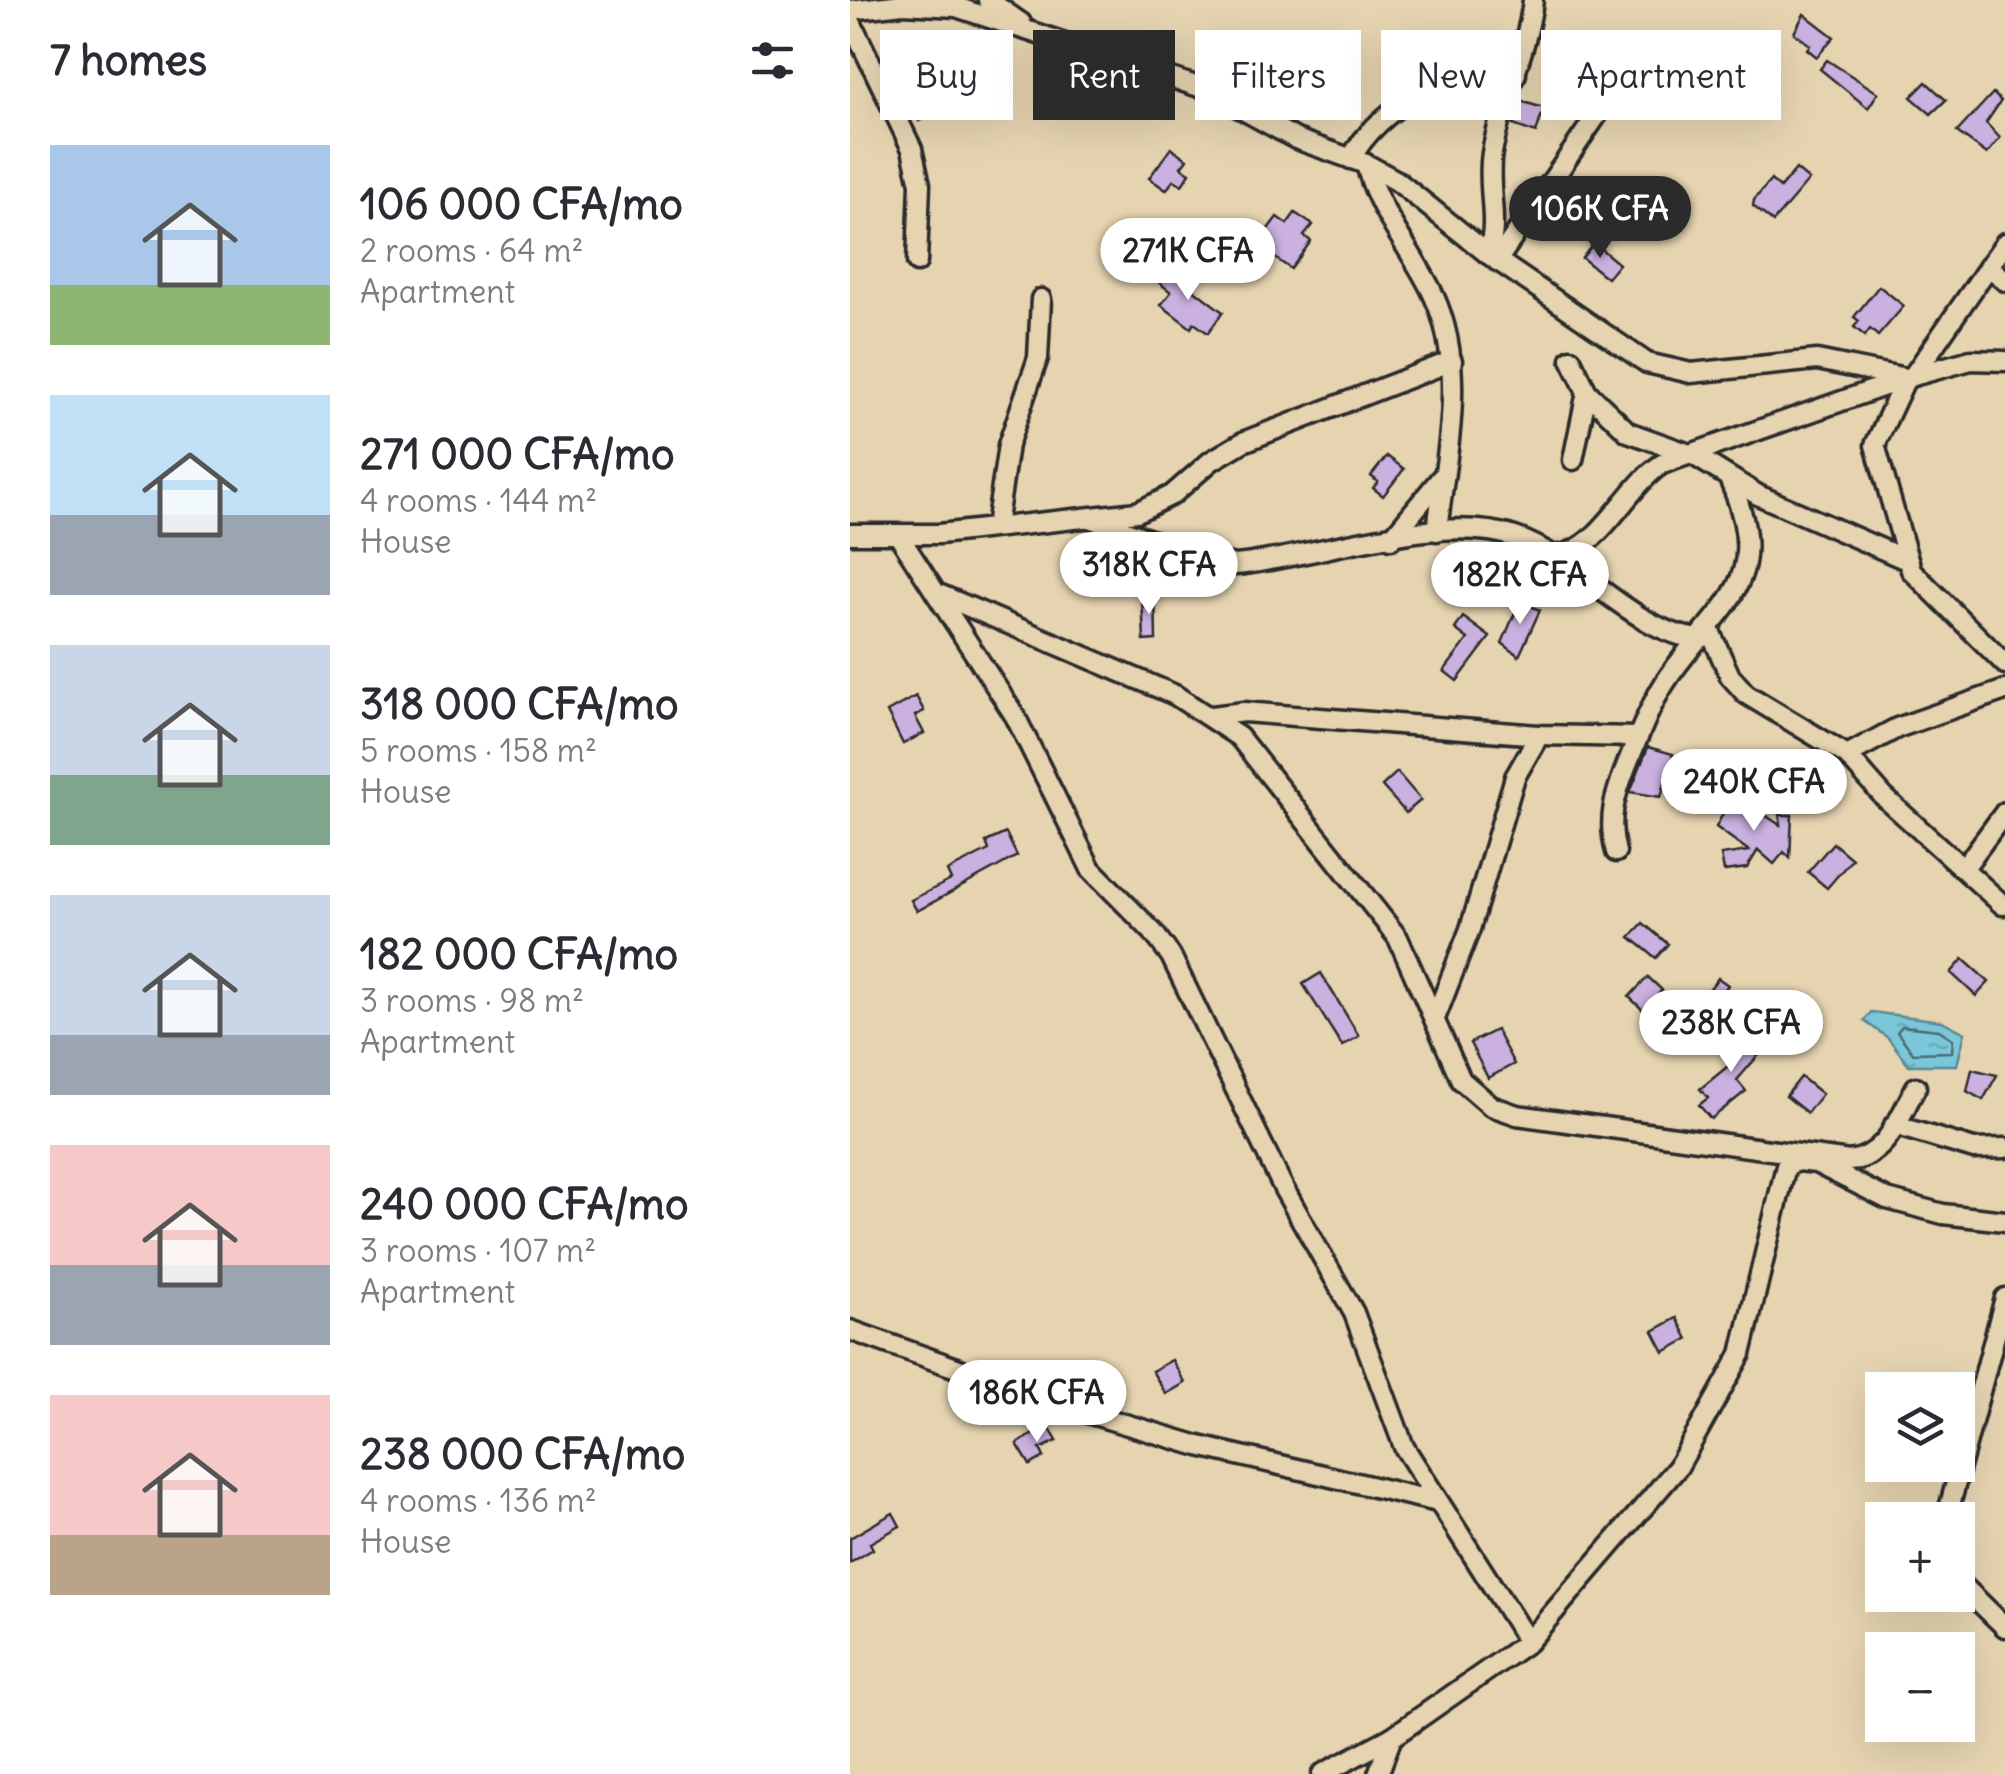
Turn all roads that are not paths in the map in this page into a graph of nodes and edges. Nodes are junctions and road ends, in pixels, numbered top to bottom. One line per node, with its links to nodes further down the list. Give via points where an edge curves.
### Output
1 (988, 0): 5 (street)
2 (1532, 0): 7 (street)
3 (850, 10): 6 (street, via 932,4)
4 (850, 20): 15 (street, via 912,148 920,184)
5 (1033, 31)
6 (1033, 33)
7 (1521, 51)
8 (1175, 79): 12 (street, via 1296,139)
9 (1381, 117): 12 (street)
10 (1502, 120): 14 (street, via 1490,176)
11 (1592, 120): 14 (street)
12 (1358, 161): 14 (street, via 1411,192); 22 (street, via 1432,290)
13 (2005, 243): 16 (street)
14 (1492, 257): 24 (street, via 1633,357 1662,368 1735,371 1817,360)
15 (917, 262)
16 (1989, 266): 17 (street); 24 (street)
17 (2005, 281)
18 (1041, 300): 31 (street, via 1038,358 1008,445)
19 (2005, 346): 21 (street)
20 (1570, 358): 25 (street)
21 (1972, 360): 23 (street); 24 (street)
22 (1452, 361): 28 (street); 30 (street, via 1243,442 1156,505)
23 (2005, 361)
24 (1910, 377): 26 (street); 37 (street, via 1875,446)
25 (1587, 392): 26 (street, via 1628,432); 27 (street)
26 (1695, 456): 29 (street); 36 (street, via 1648,474 1582,546)
27 (1573, 460)
28 (1444, 473): 32 (street); 35 (street)
29 (1730, 481): 37 (street); 39 (street, via 1744,510 1748,543 1736,590)
30 (1090, 518): 31 (street); 35 (street, via 1236,565)
31 (996, 527): 34 (street)
32 (1438, 531): 35 (street); 36 (street, via 1498,532)
33 (850, 534): 34 (street)
34 (899, 536): 38 (street)
35 (1391, 539)
36 (1556, 556): 39 (street, via 1660,628)
37 (1909, 561): 40 (street, via 1942,604)
38 (940, 594): 42 (street); 58 (street, via 1015,716 1091,869 1170,956 1284,1189 1354,1313 1394,1427)
39 (1704, 634): 44 (street, via 1660,691); 45 (street, via 1746,694)
40 (2005, 664)
41 (2005, 690): 45 (street, via 1897,728)
42 (1212, 716): 43 (street, via 1244,712); 50 (street, via 1250,749 1374,902)
43 (1539, 735): 44 (street); 50 (street, via 1515,777)
44 (1638, 737): 47 (street, via 1611,814)
45 (1847, 755): 48 (street)
46 (2005, 812): 48 (street)
47 (1616, 852)
48 (1964, 868): 49 (street)
49 (2003, 905)
50 (1436, 1016): 54 (street, via 1461,1080 1504,1111)
51 (1916, 1087): 52 (street)
52 (1894, 1125): 53 (street, via 1974,1149); 54 (street, via 1882,1147 1858,1160)
53 (2005, 1148)
54 (1796, 1157): 55 (street, via 1888,1198); 62 (street, via 1786,1166 1741,1354 1712,1409 1678,1467)
55 (2004, 1223)
56 (2005, 1298): 59 (street)
57 (850, 1330): 58 (street, via 1057,1404 1200,1446)
58 (1438, 1502): 62 (street)
59 (1951, 1502)
60 (1975, 1598): 61 (street)
61 (2005, 1627)
62 (1528, 1642): 63 (street)
63 (1392, 1737): 64 (street); 65 (street)
64 (1322, 1774)
65 (1378, 1774)

